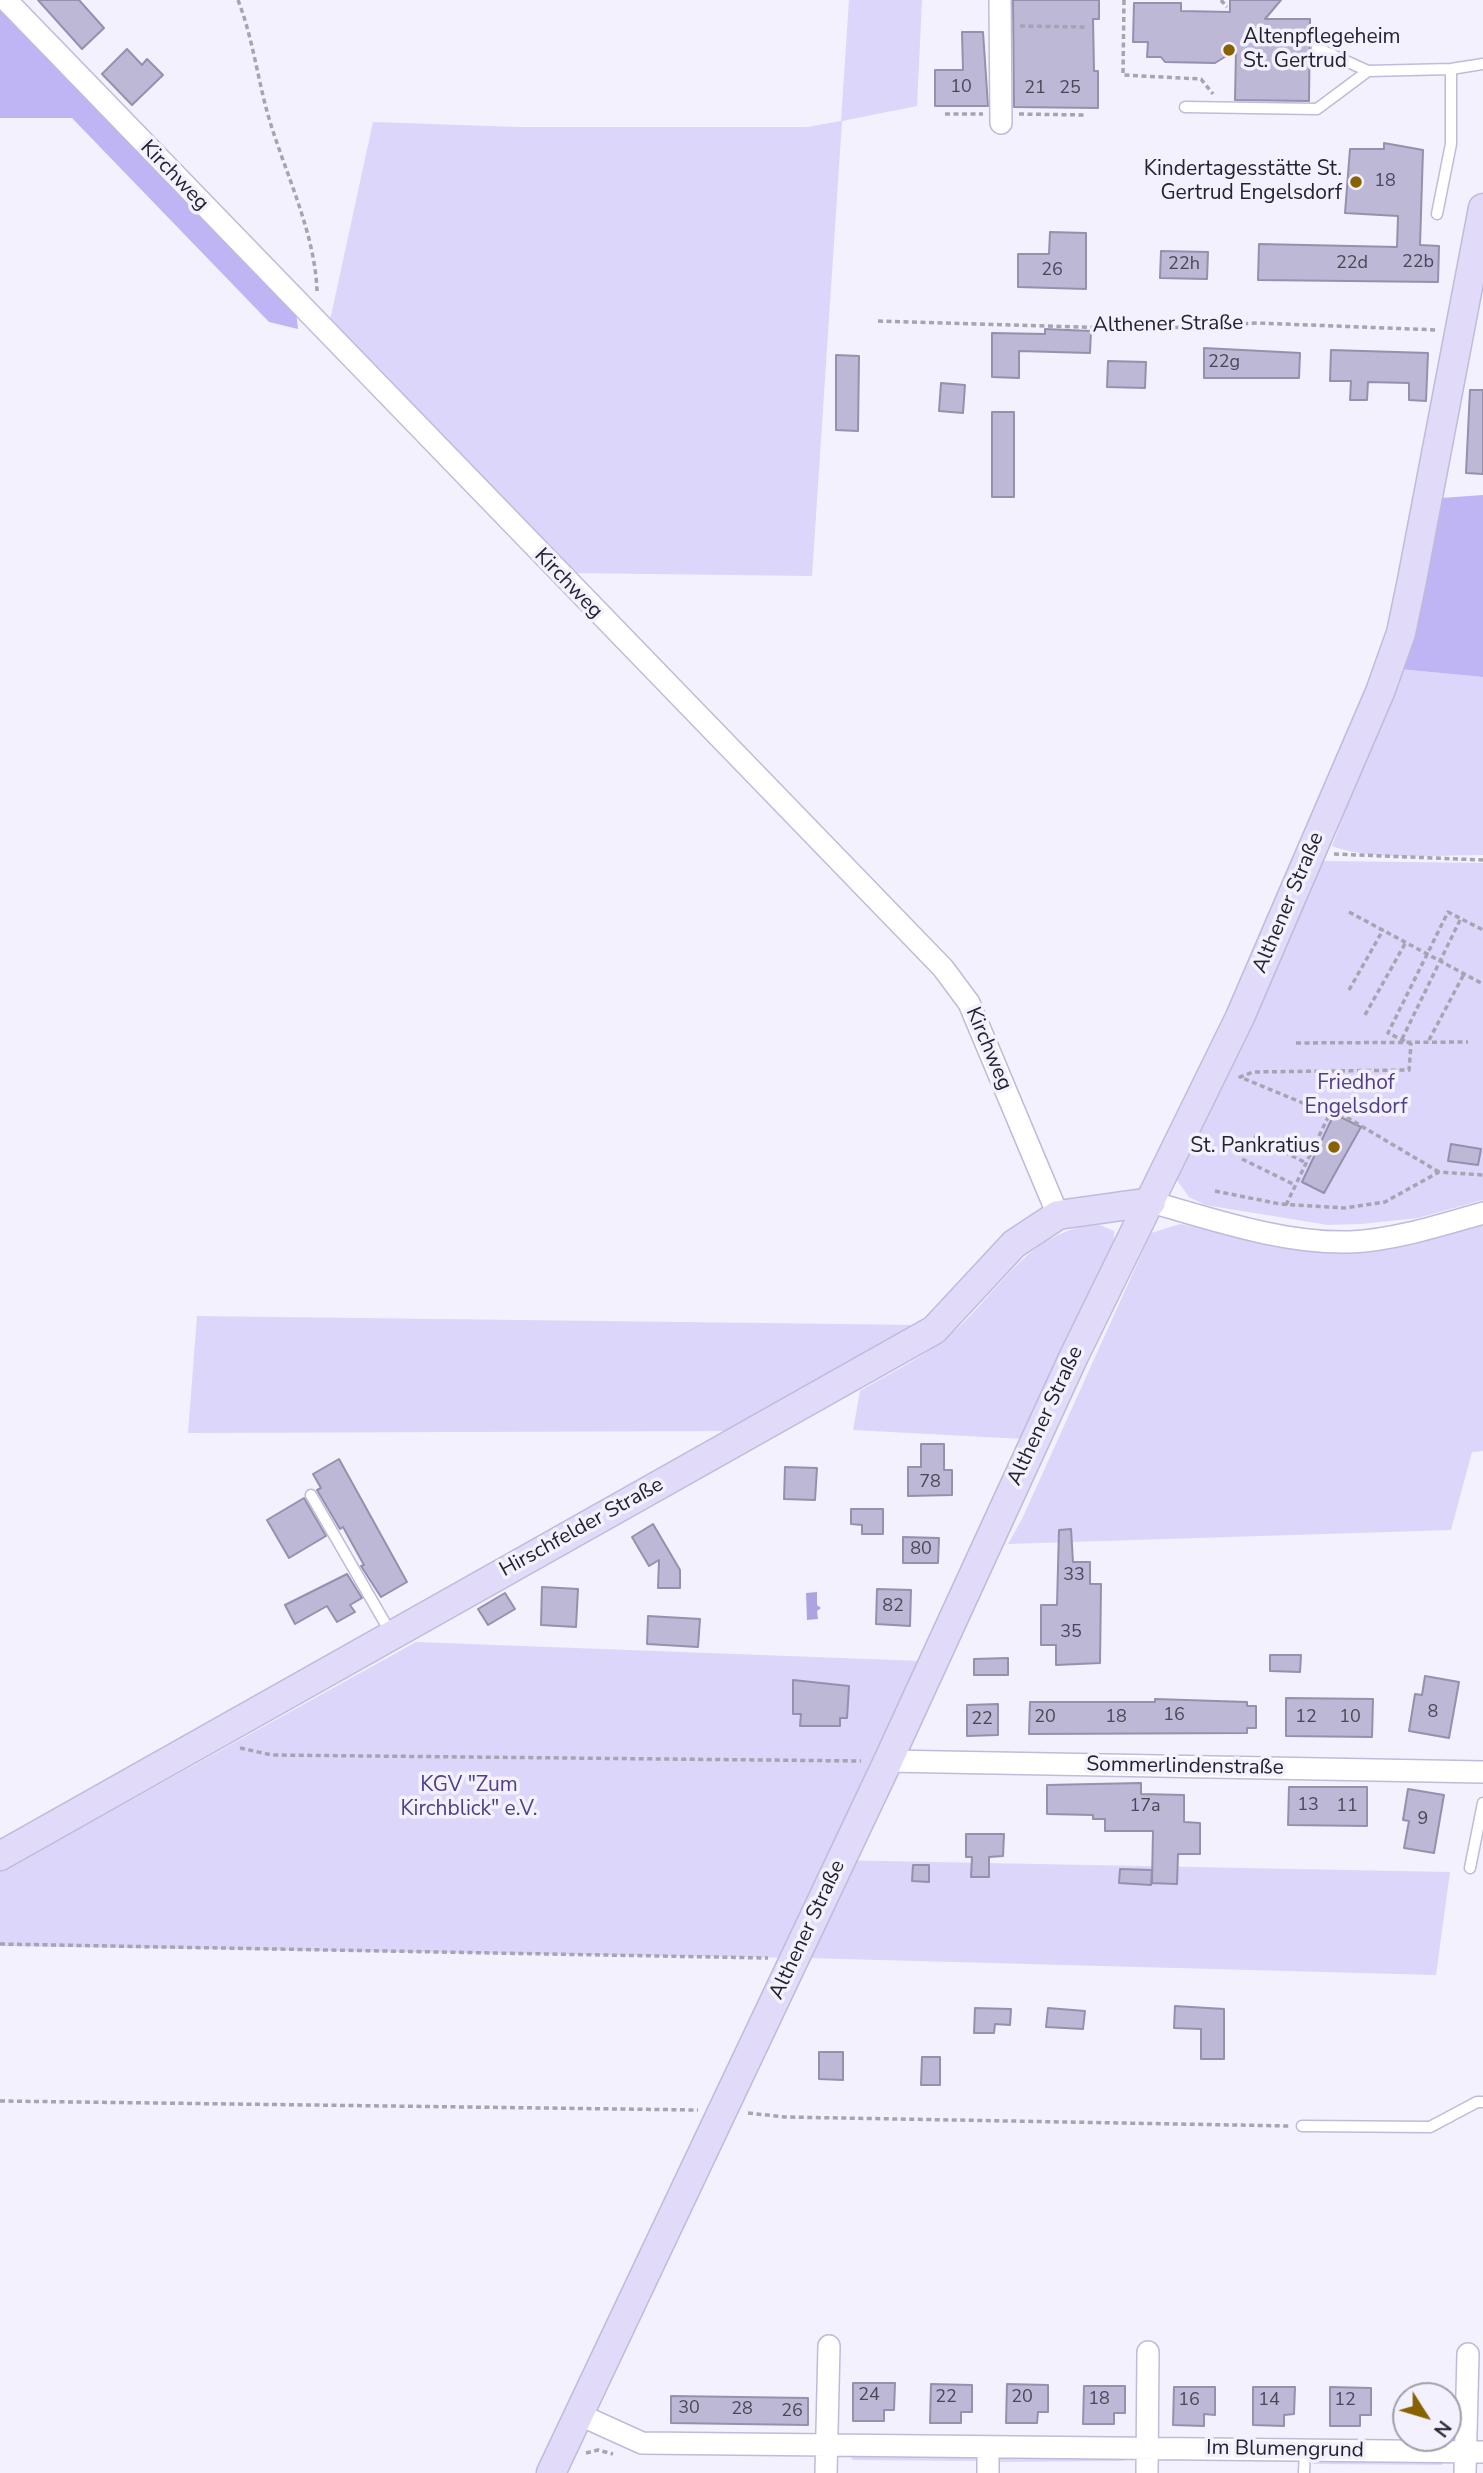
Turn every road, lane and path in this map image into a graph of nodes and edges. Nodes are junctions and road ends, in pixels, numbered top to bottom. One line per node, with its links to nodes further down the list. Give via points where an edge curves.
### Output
1 (6, 0): 18 (street, Kirchweg)
2 (238, 0): 18 (path, via 270,123 308,240 316,280)
3 (1000, 0): 7 (street)
4 (1124, 0): 14 (path, via 1123,75 1201,79)
5 (1221, 0): 6 (path)
6 (1227, 7)
7 (1000, 25): 8 (path); 15 (street)
8 (1087, 27)
9 (1317, 48): 12 (lane)
10 (1483, 64): 11 (lane)
11 (1451, 69): 12 (lane); 17 (lane, via 1451,144)
12 (1368, 71): 14 (lane, via 1317,109)
13 (1185, 107): 14 (lane)
14 (1224, 108)
15 (1001, 123)
16 (1483, 208): 20 (main road, Althener Straße)
17 (1437, 215)
18 (313, 319): 52 (street, Kirchweg, via 943,968 969,1003)
19 (878, 321): 20 (path, Althener Straße, via 1147,329 1256,323)
20 (1458, 331): 21 (main road, Althener Straße, via 1401,633)
21 (1312, 850): 22 (path, via 1353,856); 49 (main road, Althener Straße, via 1240,1017)
22 (1483, 860)
23 (1349, 912): 25 (path)
24 (1461, 918): 26 (path); 28 (path, via 1448,912); 29 (path)
25 (1383, 930): 27 (path); 32 (path)
26 (1483, 930)
27 (1406, 943): 28 (path); 33 (path)
28 (1427, 954): 29 (path); 34 (path)
29 (1440, 961): 30 (path); 35 (path)
30 (1464, 974): 31 (path); 36 (path)
31 (1483, 984)
32 (1349, 990)
33 (1365, 1015)
34 (1388, 1033): 35 (path); 37 (path)
35 (1402, 1039): 40 (path)
36 (1429, 1041): 38 (path); 40 (path)
37 (1385, 1042): 39 (path); 40 (path)
38 (1468, 1042)
39 (1296, 1043)
40 (1412, 1044): 41 (path, via 1409,1070 1253,1072 1240,1077)
41 (1330, 1113): 44 (path); 45 (path, via 1341,1114)
42 (1254, 1136): 44 (path)
43 (1242, 1160): 47 (path)
44 (1306, 1163): 47 (path)
45 (1439, 1172): 46 (path); 50 (path, via 1385,1202 1344,1208)
46 (1483, 1175)
47 (1295, 1185): 50 (path)
48 (1215, 1191): 50 (path)
49 (1151, 1202): 51 (street, via 1288,1236 1352,1242); 52 (main road, Hirschfelder Straße); 56 (main road, Althener Straße, via 1073,1356)
50 (1286, 1205)
51 (1483, 1213)
52 (1058, 1215): 54 (main road, Hirschfelder Straße, via 1014,1244 934,1331)
53 (311, 1495): 54 (lane)
54 (392, 1635): 55 (main road, Hirschfelder Straße)
55 (220, 1731): 56 (path, via 238,1747 272,1755); 59 (main road, Hirschfelder Straße)
56 (888, 1761): 57 (street, Sommerlindenstraße); 62 (main road, Althener Straße)
57 (1483, 1772)
58 (1483, 1803): 60 (lane)
59 (0, 1856)
60 (1469, 1868)
61 (0, 1944): 62 (path)
62 (794, 1958): 65 (main road, Althener Straße)
63 (0, 2101): 65 (path)
64 (1483, 2102): 66 (lane, via 1430,2127)
65 (722, 2110): 66 (path, via 785,2117); 70 (main road, Althener Straße)
66 (1302, 2126)
67 (829, 2346): 71 (street)
68 (1148, 2352): 73 (street)
69 (1468, 2354): 75 (street, Im Blumengrund)
70 (578, 2414): 71 (street, Im Blumengrund, via 642,2443); 76 (main road, Althener Straße)
71 (826, 2444): 72 (street, Im Blumengrund); 77 (street)
72 (988, 2447): 73 (street, Im Blumengrund); 78 (street)
73 (1147, 2448): 74 (street, Im Blumengrund); 79 (street)
74 (1304, 2450): 75 (street, Im Blumengrund); 80 (lane)
75 (1471, 2459)
76 (551, 2473)
77 (825, 2473)
78 (988, 2473)
79 (1147, 2473)
80 (1304, 2473)

